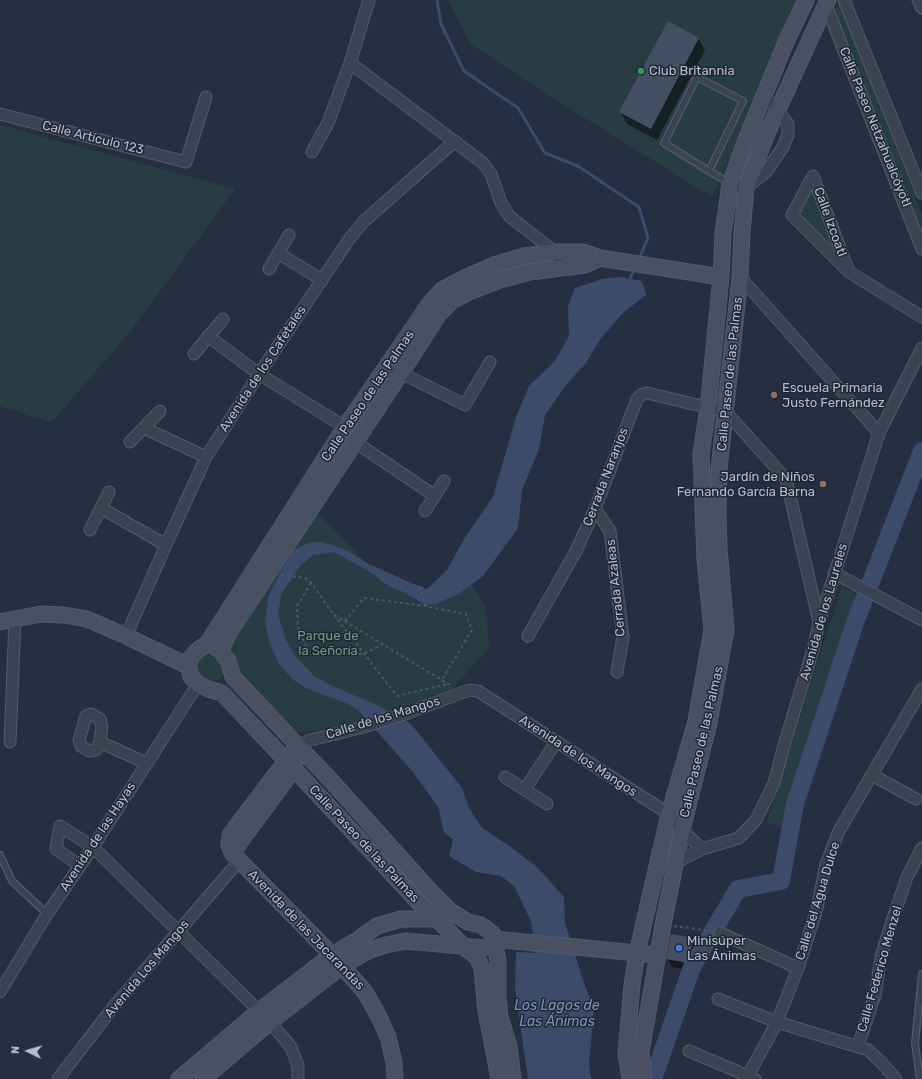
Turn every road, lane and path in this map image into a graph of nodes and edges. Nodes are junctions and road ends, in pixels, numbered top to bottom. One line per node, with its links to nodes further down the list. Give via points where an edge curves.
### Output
1 (369, 0): 7 (street)
2 (806, 0): 8 (main road, Calle Paseo de las Palmas)
3 (844, 0): 17 (street, Calle Paseo Netzahualcóyotl)
4 (918, 0): 6 (street)
5 (827, 2): 10 (main road, Calle Paseo de las Palmas); 19 (street, Calle Paseo Netzahualcóyotl)
6 (922, 8)
7 (350, 63): 12 (street); 13 (street, via 328,123)
8 (764, 96): 10 (street); 15 (main road, Calle Paseo de las Palmas)
9 (206, 97): 11 (street, Calle Artículo 123, via 186,162)
10 (778, 110): 16 (main road, Calle Paseo de las Palmas)
11 (0, 114)
12 (455, 141): 20 (street, via 483,163 491,174 501,203 509,216); 28 (street, Avenida de los Cafetales, via 362,222)
13 (312, 152)
14 (709, 171): 14 (lane, via 743,101 697,77 664,143); 15 (lane)
15 (730, 184): 16 (street); 26 (main road, Calle Paseo de las Palmas, via 723,233)
16 (746, 188): 27 (main road, Calle Paseo de las Palmas)
17 (922, 193)
18 (289, 236): 21 (street)
19 (921, 243)
20 (555, 252): 22 (main road, Calle Paseo de las Palmas, via 583,252); 23 (street); 35 (main road, Calle Paseo de las Palmas, via 524,256 494,265 442,290 430,303)
21 (278, 253): 24 (street); 28 (street)
22 (600, 258): 23 (main road, Calle Paseo de las Palmas, via 585,265); 26 (main road, Calle Paseo de las Palmas)
23 (563, 268): 36 (main road, Calle Paseo de las Palmas, via 530,272 500,280 452,301 439,314)
24 (269, 269)
25 (849, 272): 25 (street, Calle Izcoatl, via 838,242 813,176 792,215); 29 (street, Calle Izcoatl)
26 (722, 277): 27 (main road, via 725,271 730,269 735,270); 38 (main road, Calle Paseo de las Palmas)
27 (740, 277): 40 (main road, Calle Paseo de las Palmas); 43 (street)
28 (322, 280): 37 (street, Avenida de los Cafetales)
29 (922, 317)
30 (223, 319): 31 (street)
31 (208, 336): 33 (street); 37 (street)
32 (922, 348): 43 (street, Avenida de los Laureles)
33 (194, 354)
34 (490, 362): 36 (street, via 465,405)
35 (388, 364): 36 (street); 41 (main road, Calle Paseo de las Palmas)
36 (401, 373): 45 (main road, Calle Paseo de las Palmas)
37 (259, 374): 41 (street); 46 (street, Avenida de los Cafetales)
38 (708, 408): 40 (street, Cerrada Naranjos); 53 (street, Cerrada Naranjos, via 646,393 641,395 637,399); 92 (main road, Calle Paseo de las Palmas, via 701,454 705,560 712,630 696,721)
39 (160, 411): 42 (street)
40 (726, 412): 67 (street, via 786,479); 93 (main road, Calle Paseo de las Palmas, via 719,469 718,512 726,630 709,723)
41 (345, 427): 47 (main road, Calle Paseo de las Palmas)
42 (144, 428): 44 (street); 46 (street)
43 (879, 433): 57 (street, Avenida de los Laureles)
44 (130, 442)
45 (355, 442): 48 (main road, Calle Paseo de las Palmas); 51 (street)
46 (206, 457): 56 (street, Avenida de los Cafetales)
47 (325, 460): 48 (main road); 70 (main road, Calle Paseo de las Palmas)
48 (337, 468): 72 (main road, Calle Paseo de las Palmas, via 228,634)
49 (444, 481): 51 (street)
50 (109, 492): 52 (street)
51 (435, 496): 54 (street)
52 (101, 508): 55 (street); 56 (street)
53 (595, 509): 69 (street, Cerrada Naranjos, via 576,551); 75 (street, Cerrada Azaleas, via 610,531 623,637)
54 (425, 511)
55 (90, 530)
56 (166, 545): 68 (street, Avenida de los Cafetales)
57 (834, 573): 64 (street); 67 (street, Avenida de los Laureles)
58 (276, 575): 59 (path, via 305,578)
59 (311, 582): 62 (path); 73 (path, via 297,606 298,628 309,653)
60 (420, 586): 61 (path)
61 (425, 606): 65 (path, via 364,598); 76 (path, via 466,614 472,630)
62 (333, 614): 65 (path); 73 (path)
63 (15, 620): 66 (main road); 68 (main road, via 41,614 64,615 87,619); 81 (street)
64 (922, 620)
65 (345, 621): 71 (path)
66 (0, 622)
67 (819, 623): 96 (street, Avenida de los Laureles, via 774,783 756,820 739,838)
68 (126, 636): 74 (main road)
69 (528, 636)
70 (207, 644): 72 (main road); 74 (main road, Calle Paseo de las Palmas, via 192,657)
71 (383, 644): 73 (path); 76 (path)
72 (221, 651): 84 (main road, Calle Paseo de las Palmas, via 228,661 233,677)
73 (364, 654): 78 (path, via 397,696)
74 (188, 666): 77 (main road, via 191,677)
75 (617, 672)
76 (442, 680): 78 (path)
77 (198, 684): 85 (street, Avenida de las Hayas); 86 (main road, Calle Paseo de las Palmas, via 222,693)
78 (448, 684): 80 (path)
79 (922, 689): 87 (street, Calle del Agua Dulce)
80 (469, 690): 83 (street, Avenida de los Mangos, via 478,691); 84 (street, Calle de los Mangos, via 408,713 310,740)
81 (10, 742)
82 (100, 742): 85 (street)
83 (556, 742): 89 (street); 92 (street, Avenida de los Mangos)
84 (298, 746): 86 (main road); 103 (main road, Calle Paseo de las Palmas, via 433,894 449,910)
85 (146, 763): 94 (street, Avenida de las Hayas)
86 (290, 765): 98 (main road, via 230,835 229,845); 102 (main road, Calle Paseo de las Palmas)
87 (872, 775): 90 (street); 113 (street, Calle del Agua Dulce, via 839,831 826,864 817,909)
88 (505, 777): 89 (street)
89 (525, 790): 91 (street)
90 (916, 799)
91 (547, 804)
92 (669, 814): 93 (street, Avenida de los Mangos); 109 (main road, Calle Paseo de las Palmas)
93 (682, 830): 96 (street); 99 (main road, Calle Paseo de las Palmas)
94 (93, 847): 100 (street, Avenida de las Hayas); 100 (street, via 60,826 56,849); 105 (street)
95 (922, 848): 120 (street, Calle Federico Menzel, via 907,877 891,924 881,957 875,995)
96 (702, 849): 99 (street, Avenida de los Laureles)
97 (0, 855): 101 (lane, via 12,881)
98 (236, 857): 105 (street, Avenida Los Mangos); 111 (main road, Avenida de las Jacarandas)
99 (676, 863): 104 (main road, Calle Paseo de las Palmas)
100 (80, 866): 101 (street, Avenida de las Hayas)
101 (47, 914): 115 (street, Avenida de las Hayas)
102 (437, 919): 103 (main road); 108 (main road, Calle Paseo de las Palmas); 111 (main road, via 401,919 376,926)
103 (468, 922): 107 (main road, Calle Paseo de las Palmas, via 480,925 493,934)
104 (663, 925): 106 (path); 110 (main road, Calle Paseo de las Palmas)
105 (178, 932): 117 (street); 123 (street, Avenida Los Mangos, via 114,1006)
106 (720, 933): 113 (street)
107 (494, 939): 108 (main road, via 490,945 483,948); 109 (main road); 129 (main road, via 498,961 499,1011 509,1046)
108 (464, 947): 112 (main road, via 406,941 368,951); 128 (main road, Calle Paseo de las Palmas, via 477,957 480,963)
109 (637, 953): 110 (main road); 130 (main road, Calle Paseo de las Palmas, via 626,1054)
110 (658, 954): 131 (main road, Calle Paseo de las Palmas, via 641,1052)
111 (332, 955): 112 (main road, Avenida de las Jacarandas); 117 (main road)
112 (342, 966): 118 (main road); 127 (main road, Avenida de las Jacarandas, via 365,992 378,1015 388,1037)
113 (798, 968): 119 (street, Calle del Agua Dulce)
114 (922, 974): 133 (lane, via 915,1043)
115 (0, 992)
116 (718, 999): 119 (street)
117 (259, 1011): 118 (street); 124 (main road)
118 (270, 1022): 125 (main road); 126 (street, via 290,1047 298,1066)
119 (777, 1022): 120 (street); 122 (street, Calle del Agua Dulce)
120 (858, 1046): 132 (street, via 868,1050)
121 (689, 1051): 122 (street)
122 (752, 1078)
123 (58, 1079)
124 (179, 1079)
125 (203, 1079)
126 (298, 1079)
127 (395, 1079)
128 (499, 1079)
129 (513, 1079)
130 (630, 1079)
131 (644, 1079)
132 (896, 1079)
133 (920, 1079)

